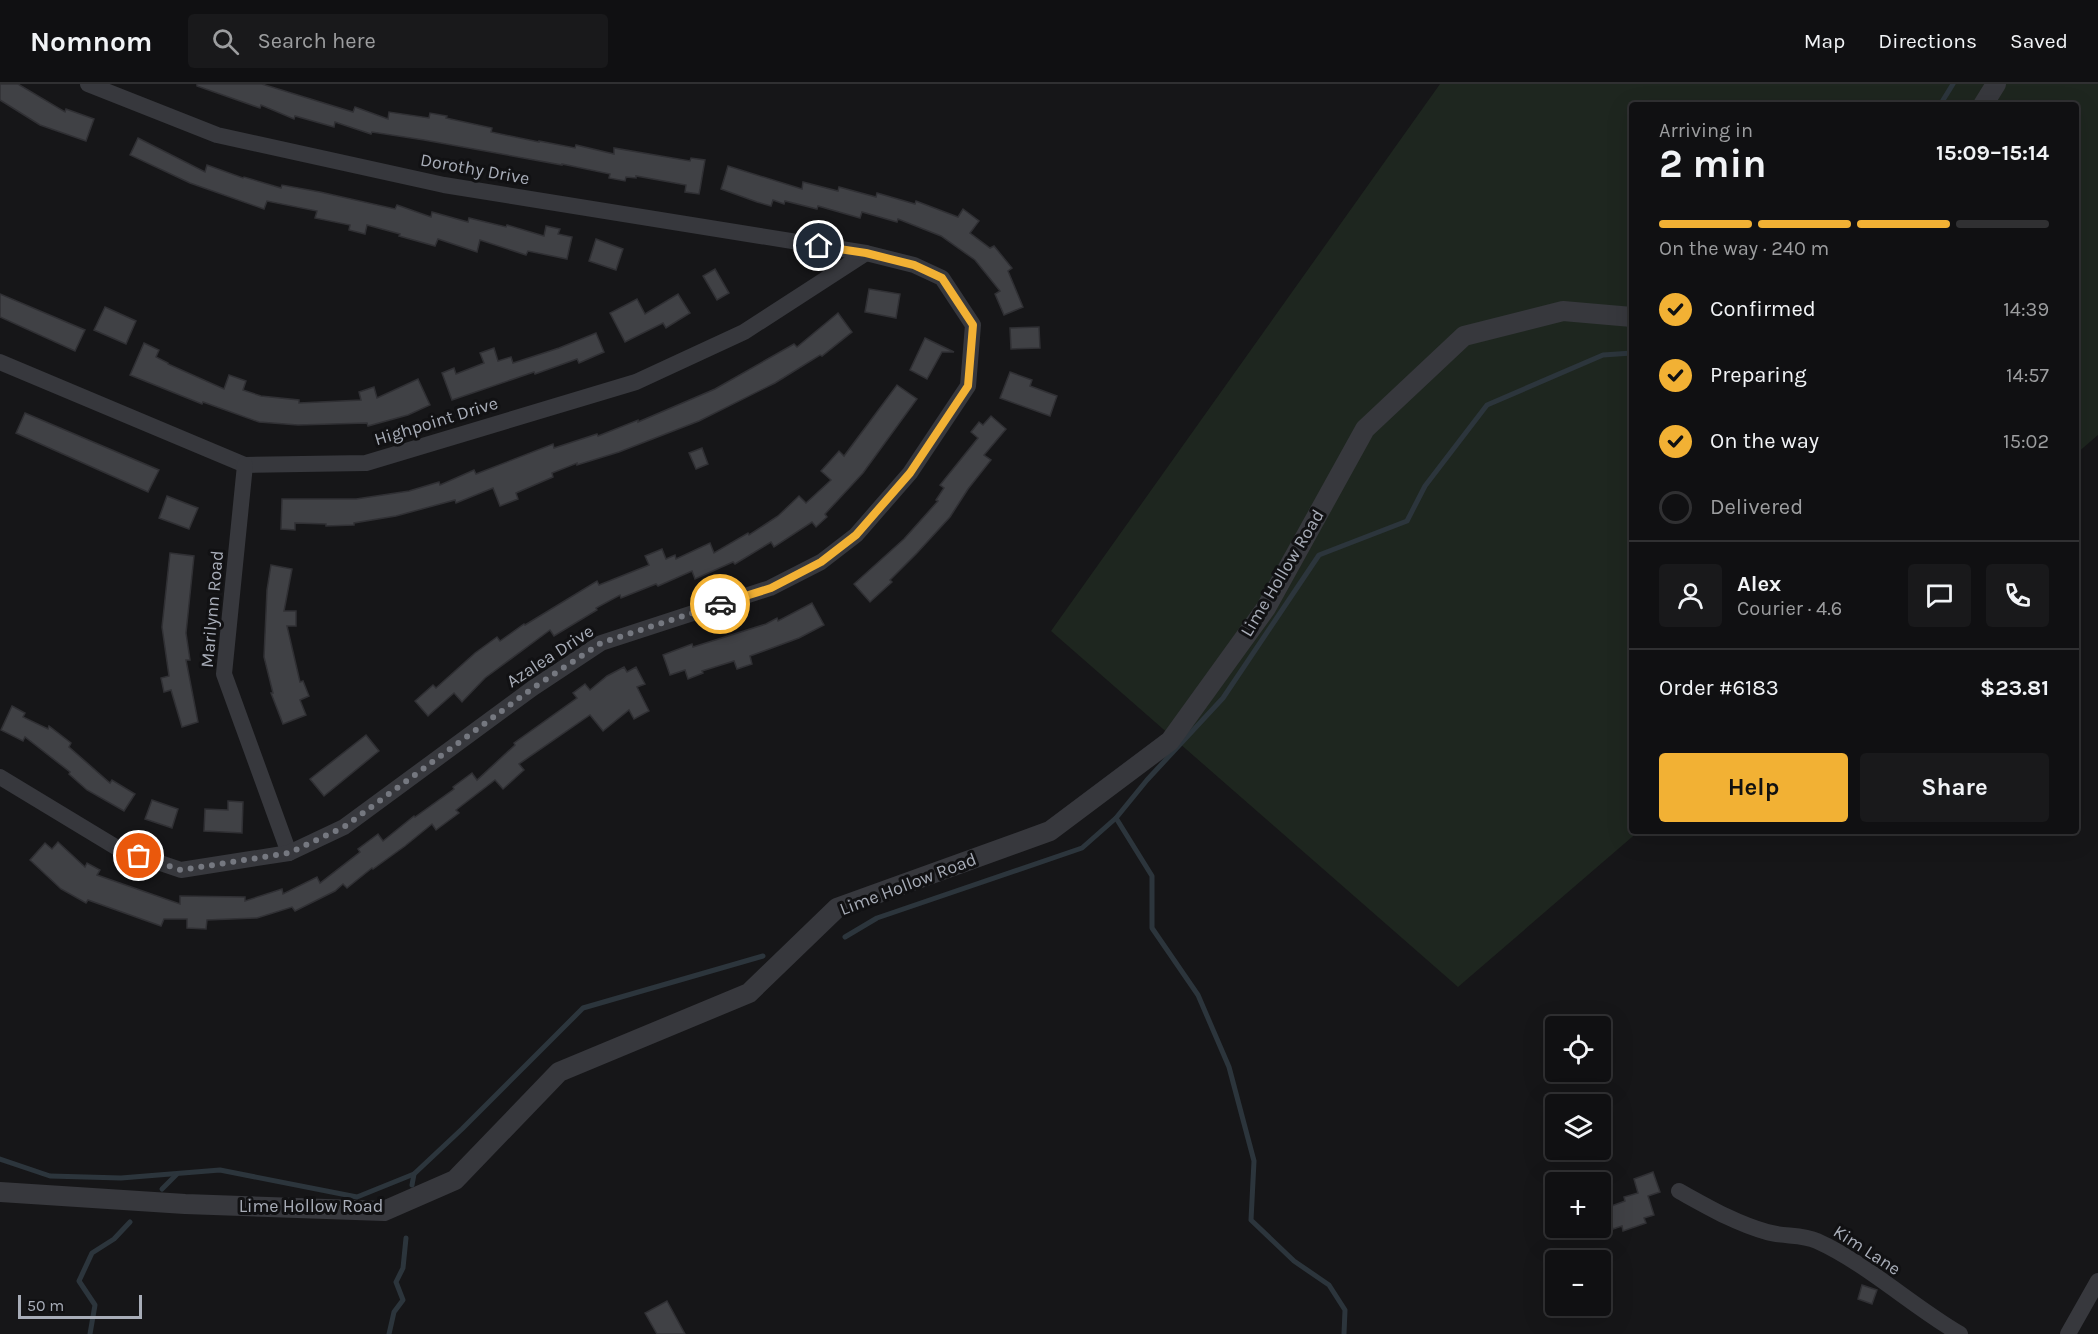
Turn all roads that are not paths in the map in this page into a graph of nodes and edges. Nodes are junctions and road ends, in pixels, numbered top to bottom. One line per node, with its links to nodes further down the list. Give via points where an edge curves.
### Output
1 (88, 84): 4 (street, Dorothy Drive, via 217,135 433,183)
2 (1996, 84): 3 (street)
3 (1985, 102)
4 (866, 253): 7 (street, Highpoint Drive, via 744,332 636,382 366,463); 9 (street, Azalea Drive, via 914,265 942,278 973,325 968,386 910,473 856,535 821,562 771,588 601,643 344,827)
5 (1629, 317): 11 (street, Lime Hollow Road, via 1563,311 1464,336 1365,429 1266,608 1170,741 1050,831 837,908 749,993 559,1072 455,1180 384,1211)
6 (0, 362): 7 (street, Highpoint Drive)
7 (245, 465): 9 (street, Marilynn Road, via 224,674)
8 (0, 777): 9 (street, Azalea Drive, via 118,849 181,870)
9 (289, 853)
10 (1679, 1191): 13 (street, Kim Lane, via 1743,1225 1815,1240)
11 (0, 1192)
12 (2098, 1281): 14 (street)
13 (1960, 1334)
14 (2068, 1334)

